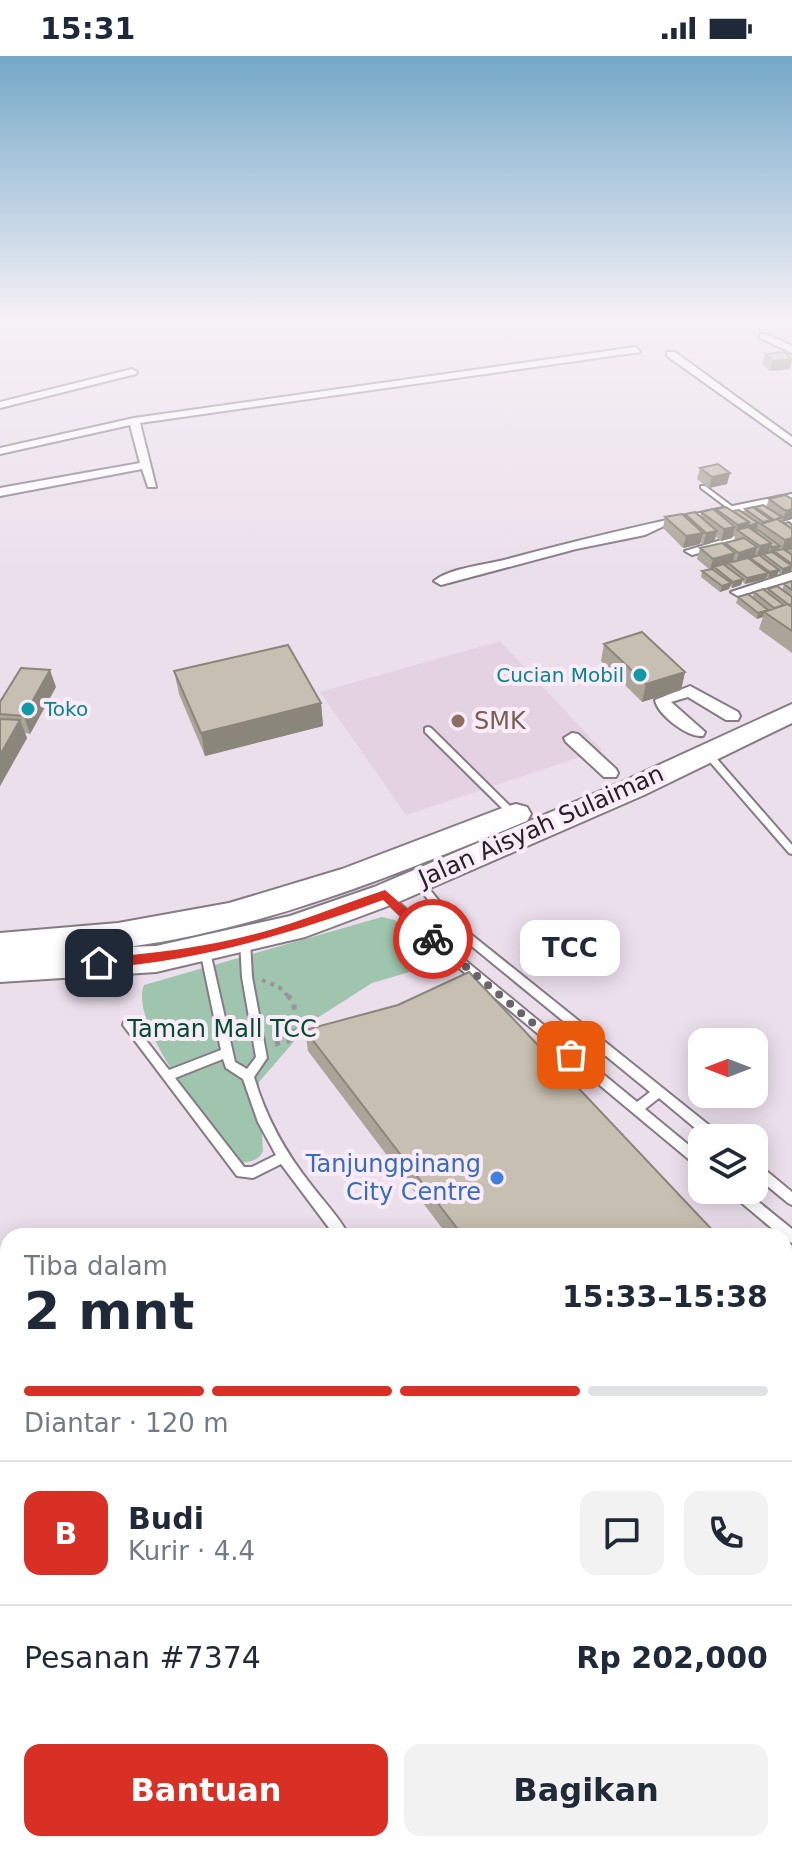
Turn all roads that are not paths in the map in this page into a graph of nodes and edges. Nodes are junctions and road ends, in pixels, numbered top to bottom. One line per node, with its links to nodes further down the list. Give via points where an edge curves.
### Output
1 (256, 404): 3 (street)
2 (739, 404): 4 (street)
3 (134, 421): 5 (street); 6 (street)
4 (792, 442)
5 (0, 451)
6 (146, 465): 7 (street); 9 (street)
7 (152, 484)
8 (703, 487): 11 (lane)
9 (0, 492)
10 (792, 498): 11 (street)
11 (735, 511): 15 (street, via 661,523)
12 (792, 523): 13 (street)
13 (692, 551)
14 (792, 576): 16 (street)
15 (441, 581)
16 (738, 592)
17 (792, 688): 19 (highway, Jalan Aisyah Sulaiman)
18 (792, 712): 22 (highway, Jalan Aisyah Sulaiman)
19 (732, 716): 22 (highway, Jalan Aisyah Sulaiman); 22 (street, via 690,691 663,700)
20 (428, 730): 24 (lane)
21 (572, 738): 23 (street)
22 (701, 742): 23 (highway, Jalan Aisyah Sulaiman); 24 (highway, Jalan Aisyah Sulaiman, via 634,788); 25 (lane)
23 (610, 773): 24 (highway, Jalan Aisyah Sulaiman)
24 (534, 814): 26 (highway, Jalan Aisyah Sulaiman); 29 (highway, Jalan Aisyah Sulaiman, via 232,915 141,933)
25 (792, 851)
26 (418, 881): 27 (highway, Jalan Aisyah Sulaiman); 36 (lane, via 455,927)
27 (385, 895): 28 (highway, Jalan Aisyah Sulaiman); 37 (lane)
28 (245, 941): 30 (highway, Jalan Aisyah Sulaiman); 35 (lane, via 262,1058)
29 (0, 945)
30 (205, 950): 31 (highway, Jalan Aisyah Sulaiman, via 156,959); 33 (lane)
31 (0, 968)
32 (128, 1025): 34 (lane)
33 (228, 1052): 34 (lane); 35 (lane, via 230,1065)
34 (167, 1076): 40 (lane, via 241,1172 253,1173)
35 (248, 1076): 40 (lane, via 257,1112)
36 (658, 1092): 37 (lane); 38 (lane)
37 (637, 1109): 39 (lane)
38 (698, 1124)
39 (688, 1151)
40 (282, 1157): 44 (lane)
41 (768, 1179): 42 (lane)
42 (792, 1199)
43 (752, 1204): 45 (lane)
44 (337, 1228)
45 (781, 1228)

